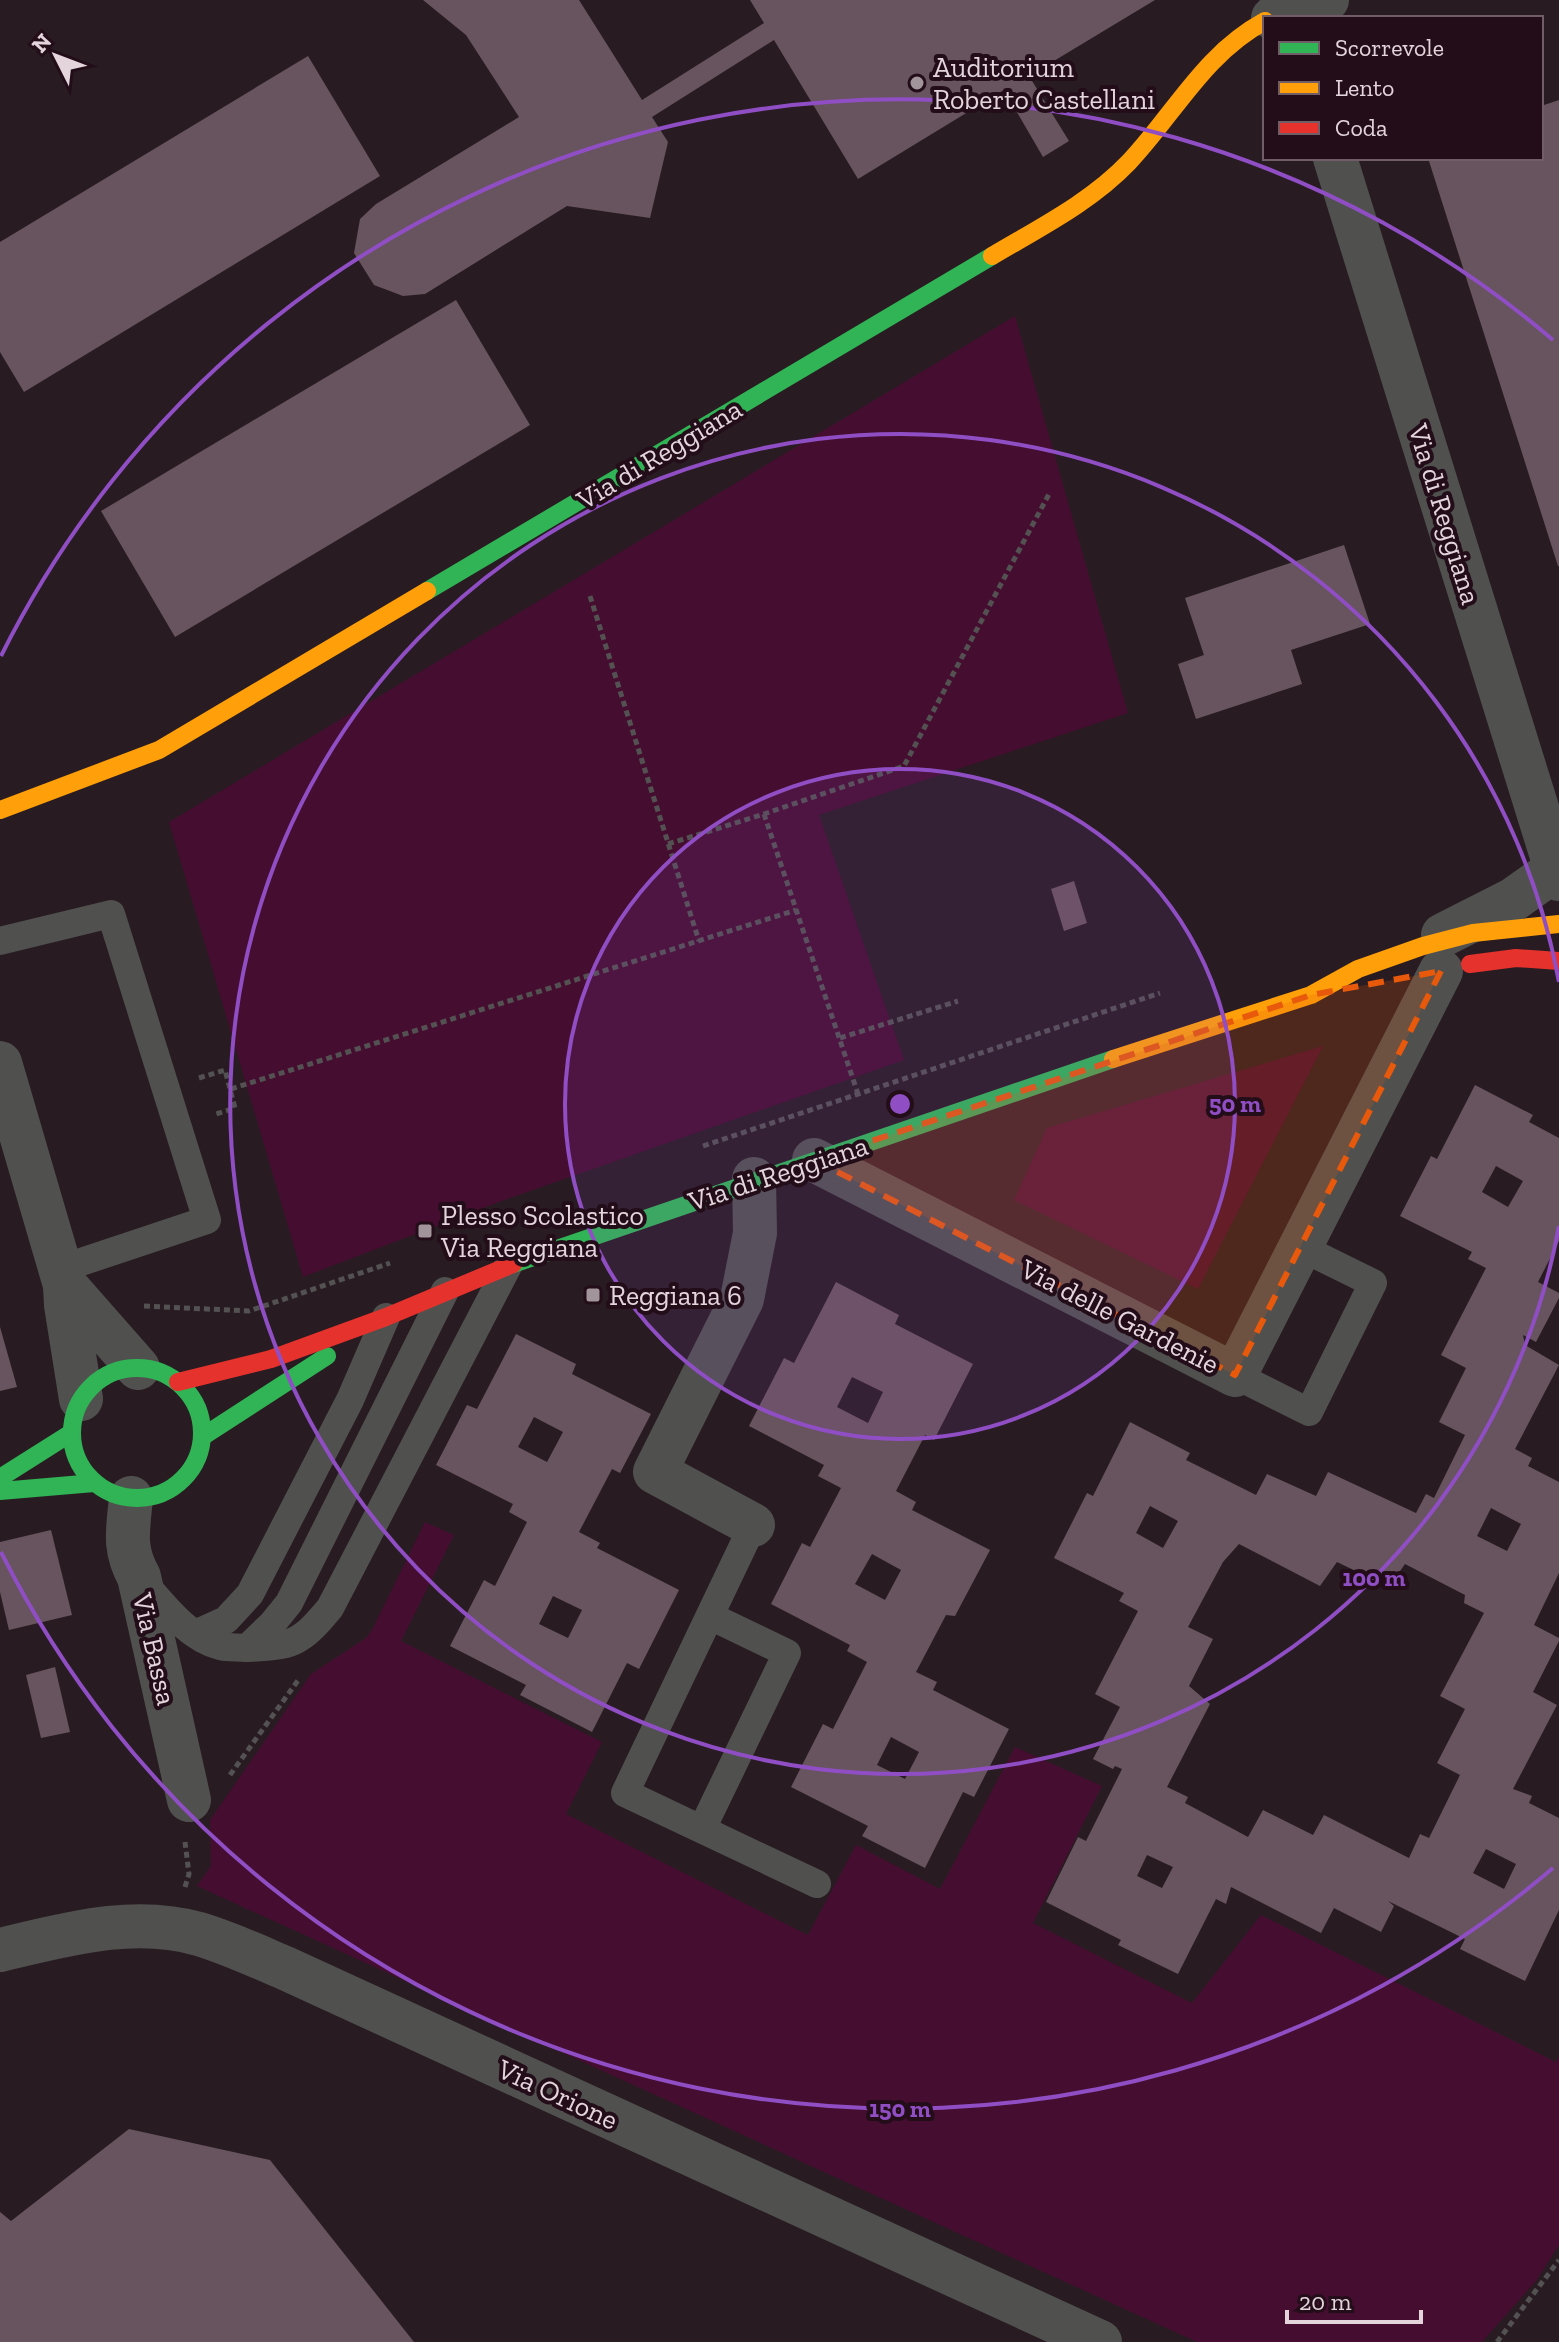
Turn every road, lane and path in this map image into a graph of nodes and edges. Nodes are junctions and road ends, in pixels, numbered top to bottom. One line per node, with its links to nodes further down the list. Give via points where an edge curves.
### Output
1 (1263, 23): 5 (street, Via di Reggiana, via 1249,28 1216,56 1118,173 1053,220 159,750)
2 (1336, 160): 8 (street, Via di Reggiana)
3 (1049, 494): 6 (path, via 904,766)
4 (590, 596): 7 (path)
5 (0, 810)
6 (764, 814): 7 (path); 9 (path)
7 (668, 844): 12 (path)
8 (1558, 873): 14 (street, Via di Reggiana)
9 (796, 910): 12 (path); 18 (path)
10 (1559, 924): 14 (street, Via di Reggiana, via 1473,933)
11 (0, 941): 26 (lane, via 111,914 207,1220)
12 (699, 941): 20 (path)
13 (1559, 961): 14 (street, Via di Reggiana, via 1516,958)
14 (1425, 965): 16 (street, Via di Reggiana, via 1358,969); 24 (street, Via delle Gardenie)
15 (1358, 991): 16 (street, Via di Reggiana)
16 (1311, 995): 21 (street, Via di Reggiana)
17 (958, 1001): 18 (path)
18 (840, 1038): 21 (path)
19 (0, 1063): 26 (street)
20 (231, 1089)
21 (877, 1140): 22 (street, Via di Reggiana)
22 (814, 1160): 23 (street, Via di Reggiana); 30 (street, Via delle Gardenie)
23 (754, 1179): 25 (street, Via di Reggiana); 37 (street, via 755,1233 742,1299 655,1472)
24 (1300, 1247): 30 (street, Via delle Gardenie); 30 (lane, via 1373,1283 1309,1412)
25 (508, 1266): 27 (street, Via di Reggiana); 41 (lane, via 330,1608 298,1641)
26 (62, 1277): 29 (street); 32 (street)
27 (445, 1291): 28 (street, Via di Reggiana); 41 (lane, via 289,1603)
28 (386, 1317): 31 (street, Via di Reggiana, via 271,1359); 33 (street, Via di Reggiana); 40 (lane, via 350,1400 250,1594 226,1620)
29 (138, 1368): 31 (street); 32 (street, via 107,1375 92,1386)
30 (1235, 1375)
31 (178, 1382): 33 (street, via 192,1398)
32 (76, 1416): 34 (street); 35 (street, via 74,1451 82,1468)
33 (202, 1437): 35 (street, via 198,1458 171,1488 152,1497)
34 (0, 1478)
35 (112, 1490): 36 (street); 38 (street, Via Bassa)
36 (0, 1491)
37 (753, 1525): 39 (lane)
38 (139, 1577): 40 (lane); 42 (street, Via Bassa)
39 (710, 1616): 43 (lane, via 787,1653); 43 (lane, via 625,1793)
40 (195, 1634): 41 (lane, via 220,1646)
41 (247, 1648)
42 (189, 1800)
43 (702, 1829): 44 (lane)
44 (817, 1884)
45 (0, 1950): 47 (street, Via Orione, via 124,1925 196,1933 222,1942)
46 (1559, 2260): 48 (path)
47 (1100, 2342)
48 (1497, 2342)

